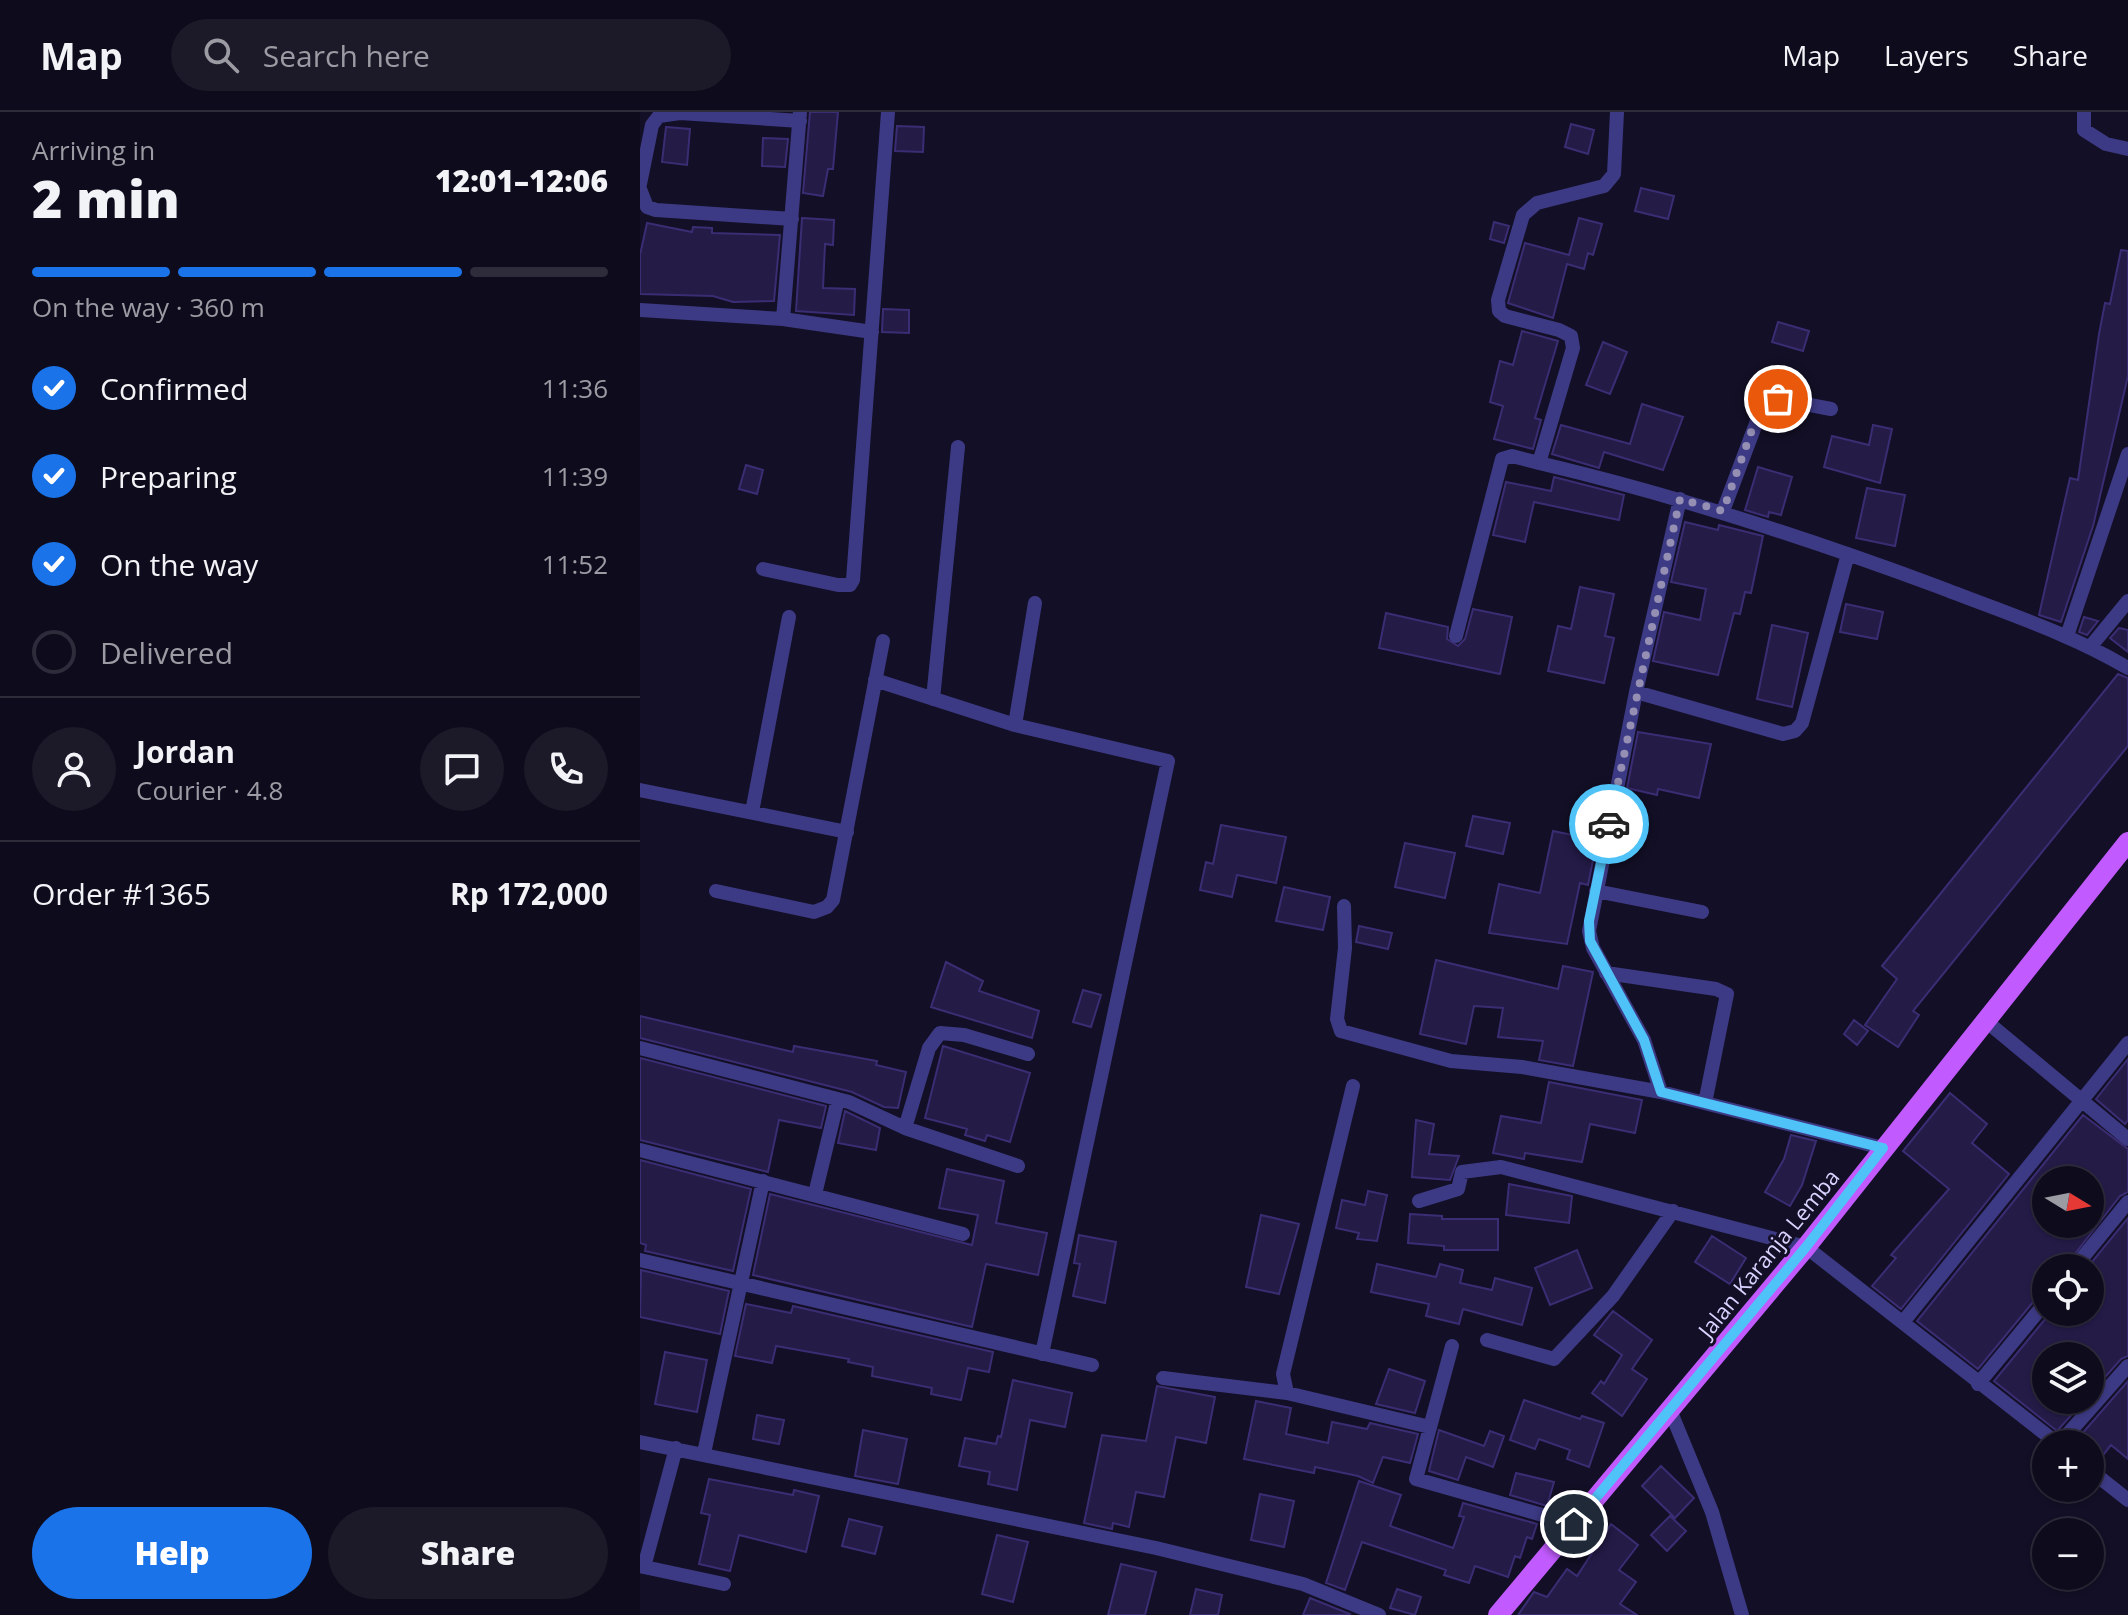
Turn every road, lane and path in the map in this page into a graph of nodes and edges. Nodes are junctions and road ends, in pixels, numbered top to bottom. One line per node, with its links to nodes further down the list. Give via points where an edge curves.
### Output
1 (888, 112): 10 (street)
2 (1617, 112): 14 (street, via 1614,174 1604,186 1537,203 1523,215 1498,300 1505,316 1571,336 1573,348)
3 (2084, 112): 5 (street, via 2084,130)
4 (800, 117): 6 (street, via 659,116 652,125); 7 (street)
5 (2128, 149)
6 (640, 186): 7 (street, via 647,207 656,210)
7 (792, 219): 9 (street)
8 (640, 310): 9 (street)
9 (783, 319): 10 (street)
10 (872, 332): 19 (street, via 852,583 838,585)
11 (1831, 409): 17 (street, via 1778,399 1763,405)
12 (958, 447): 30 (street)
13 (2128, 454): 15 (street)
14 (1539, 463): 16 (street); 23 (street, via 1512,456 1502,459)
15 (2124, 482): 24 (street)
16 (1680, 499): 17 (street); 29 (street)
17 (1723, 511): 18 (street)
18 (1848, 554): 24 (street); 29 (street, via 1802,723 1795,731 1783,734)
19 (763, 569)
20 (2128, 601): 26 (street)
21 (1035, 603): 31 (street)
22 (789, 617): 33 (street)
23 (1456, 636)
24 (2067, 636): 26 (street)
25 (883, 641): 28 (street)
26 (2091, 646): 27 (street)
27 (2128, 668)
28 (875, 680): 30 (street); 34 (street)
29 (1636, 692): 37 (street)
30 (933, 699): 31 (street)
31 (1015, 725): 69 (street, via 1168,761)
32 (640, 790): 33 (street)
33 (752, 812): 34 (street)
34 (847, 832): 36 (street, via 833,900 821,911)
35 (2128, 842): 41 (main road, Jalan Karanja Lemba)
36 (716, 891)
37 (1596, 891): 39 (street); 40 (street, via 1589,931)
38 (1344, 906): 46 (street, via 1337,1019 1341,1031 1451,1061 1522,1067)
39 (1702, 912)
40 (1606, 973): 46 (street, via 1644,1040); 49 (street, via 1727,994)
41 (1986, 1021): 48 (street); 52 (main road, Jalan Karanja Lemba)
42 (2128, 1043): 48 (street)
43 (640, 1048): 47 (street)
44 (1028, 1054): 50 (street, via 940,1033 929,1048)
45 (1353, 1086): 74 (street, via 1283,1374)
46 (1661, 1092): 49 (street)
47 (838, 1099): 50 (street); 56 (street)
48 (2080, 1100): 51 (street); 66 (street)
49 (1705, 1103): 52 (street)
50 (905, 1128): 54 (street)
51 (2128, 1139)
52 (1883, 1148): 61 (main road, Jalan Karanja Lemba)
53 (640, 1150): 55 (street)
54 (1018, 1166)
55 (763, 1181): 56 (street); 64 (street)
56 (815, 1194): 60 (street)
57 (1419, 1201): 59 (street, via 1458,1189 1462,1172 1501,1167)
58 (2127, 1206): 62 (street)
59 (1673, 1211): 61 (street); 67 (street, via 1613,1296 1554,1359)
60 (963, 1234)
61 (1806, 1247): 66 (street); 75 (main road, Jalan Karanja Lemba)
62 (2086, 1254)
63 (640, 1260): 64 (street)
64 (740, 1283): 69 (street); 81 (street)
65 (2032, 1319): 73 (street)
66 (1903, 1322): 73 (street)
67 (1487, 1340)
68 (1452, 1346): 76 (street)
69 (1042, 1354): 70 (street)
70 (1092, 1365)
71 (2128, 1366): 78 (street)
72 (1163, 1378): 74 (street)
73 (1978, 1384): 77 (street)
74 (1287, 1393): 76 (street)
75 (1670, 1410): 84 (main road, Jalan Karanja Lemba); 89 (street, via 1712,1512)
76 (1430, 1427): 84 (street, via 1417,1480)
77 (2040, 1430)
78 (2071, 1430)
79 (640, 1442): 80 (street)
80 (676, 1448): 81 (street); 85 (street)
81 (704, 1453): 87 (street, via 1156,1548 1303,1584)
82 (2104, 1481): 83 (street)
83 (2128, 1500)
84 (1574, 1524): 88 (main road, Jalan Karanja Lemba)
85 (642, 1566): 86 (street)
86 (724, 1584)
87 (1379, 1615)
88 (1498, 1615)
89 (1742, 1615)

